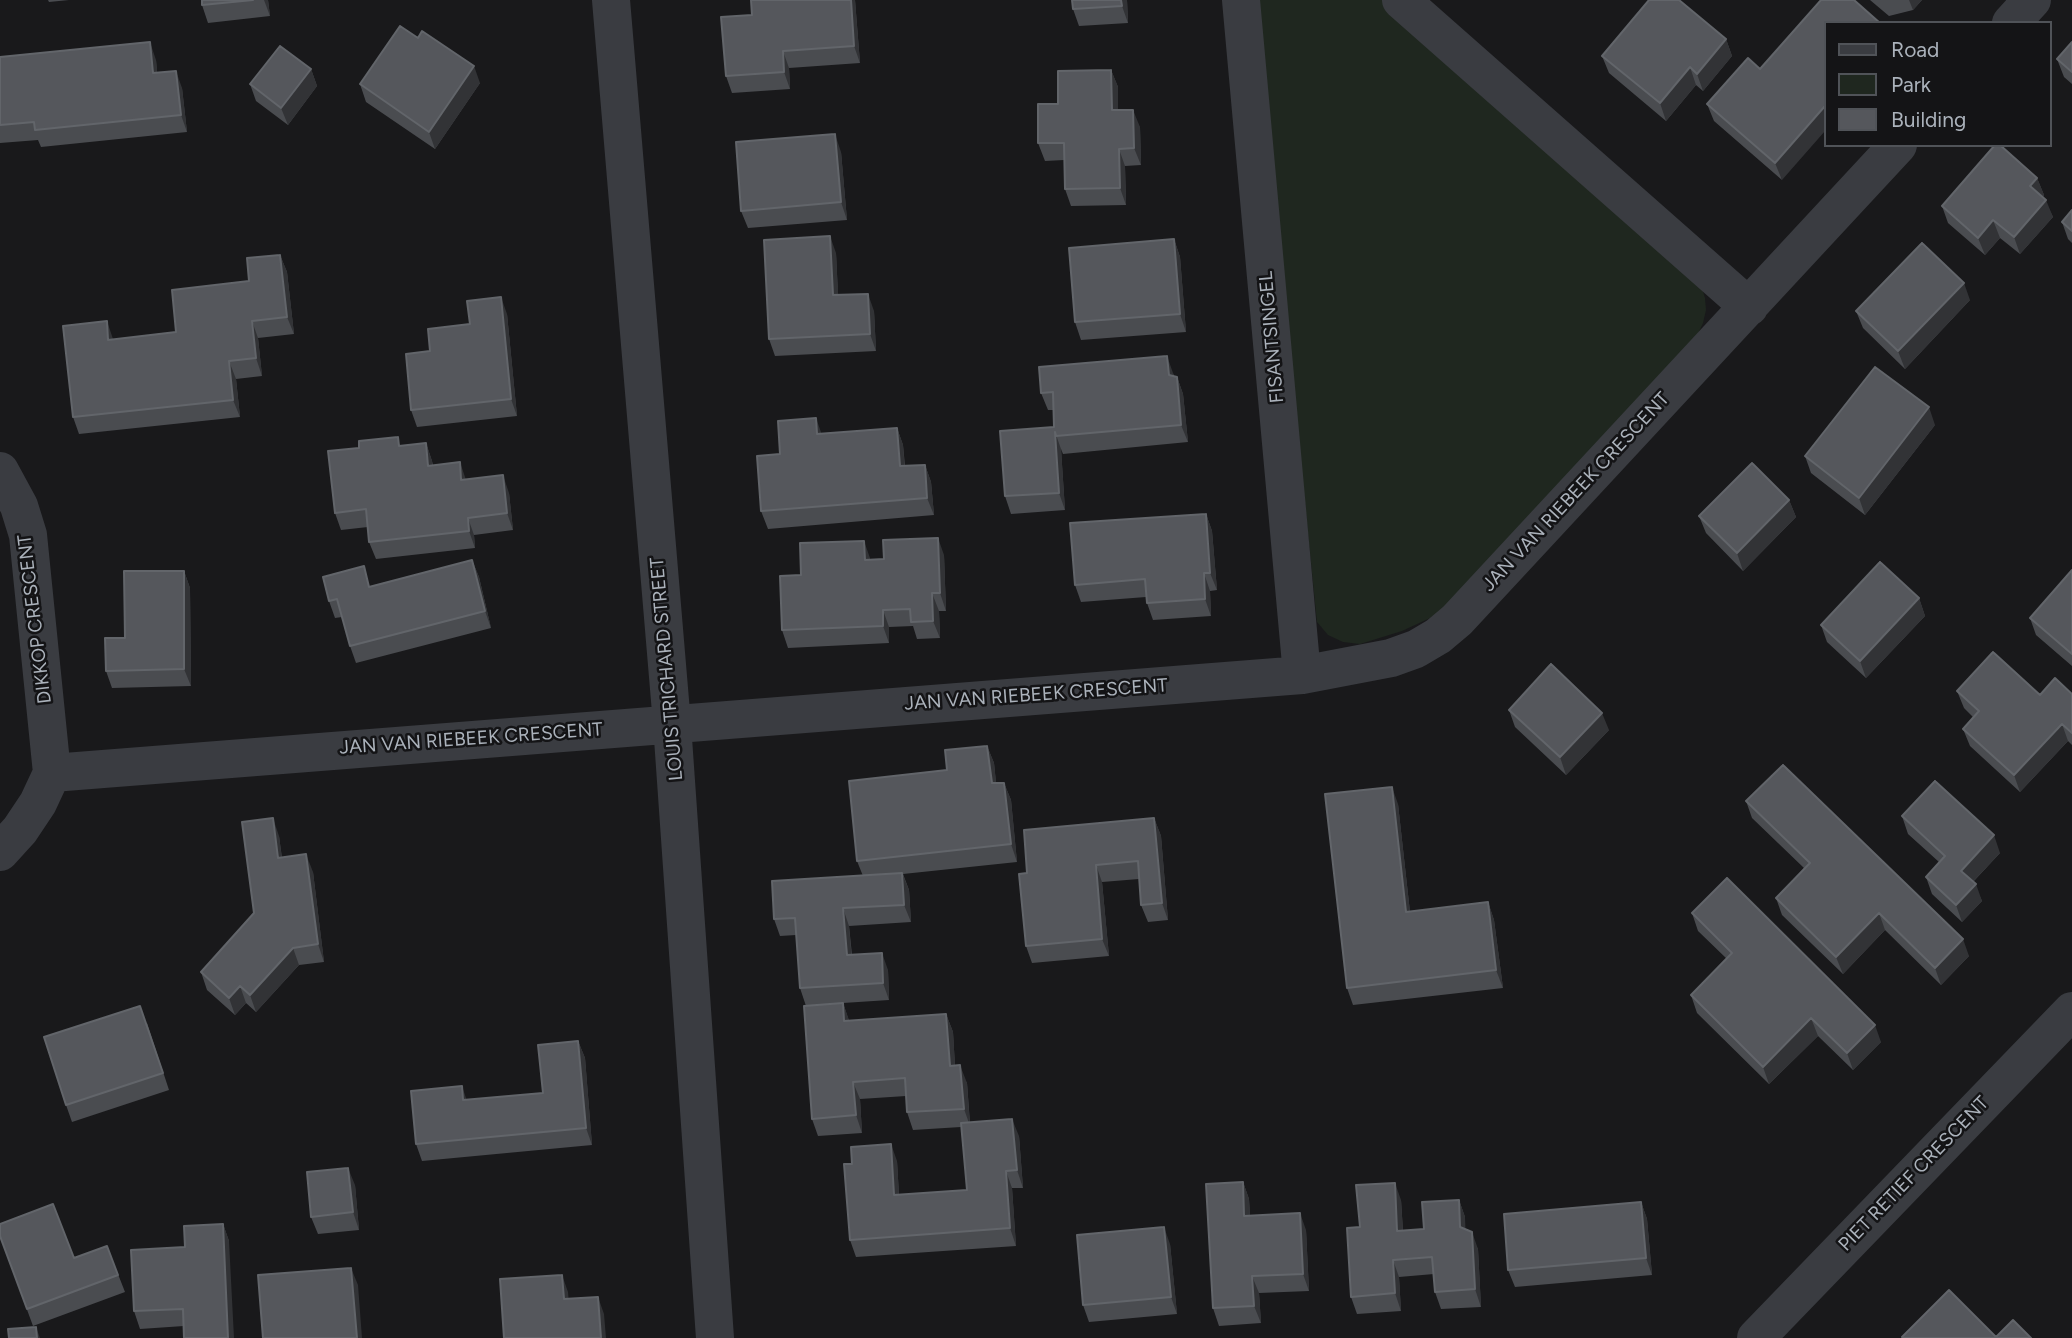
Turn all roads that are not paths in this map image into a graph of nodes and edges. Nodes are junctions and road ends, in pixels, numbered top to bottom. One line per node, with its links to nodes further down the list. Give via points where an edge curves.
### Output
1 (611, 0): 10 (street, LOUIS TRICHARD STREET)
2 (1241, 0): 9 (street, FISANTSINGEL)
3 (1401, 0): 7 (street)
4 (2032, 0): 5 (street)
5 (2013, 21)
6 (1896, 147): 7 (street, JAN VAN RIEBEEK CRESCENT)
7 (1749, 307): 9 (street, JAN VAN RIEBEEK CRESCENT, via 1457,620 1416,649 1391,658)
8 (0, 471): 11 (street, DIKKOP CRESCENT, via 28,535)
9 (1302, 675): 10 (street, JAN VAN RIEBEEK CRESCENT)
10 (672, 724): 11 (street, JAN VAN RIEBEEK CRESCENT); 14 (street, LOUIS TRICHARD STREET)
11 (52, 773): 12 (street, via 38,803)
12 (0, 852)
13 (2072, 1011): 15 (street, PIET RETIEF CRESCENT)
14 (715, 1338)
15 (1756, 1338)

